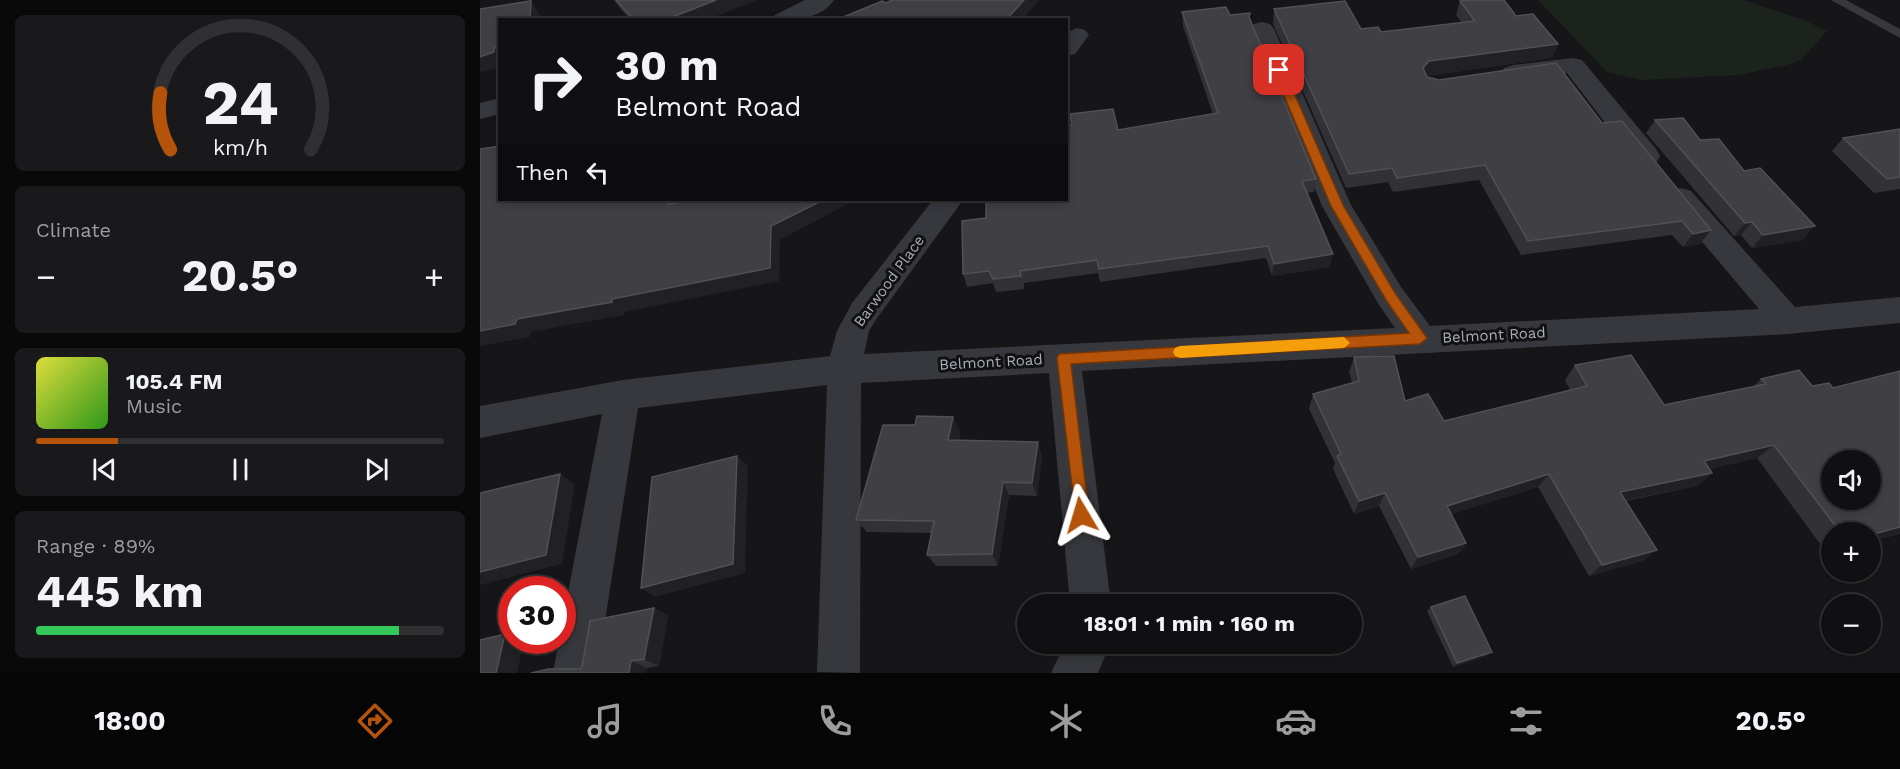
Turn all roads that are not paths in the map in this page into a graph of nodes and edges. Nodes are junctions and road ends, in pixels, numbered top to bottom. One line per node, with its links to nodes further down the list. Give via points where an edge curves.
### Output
1 (824, 0): 3 (street)
2 (1837, 0): 5 (lane)
3 (787, 18)
4 (1262, 29): 12 (street, via 1337,206 1390,296)
5 (1900, 34)
6 (1492, 76): 11 (street, via 1573,65)
7 (498, 106): 8 (street)
8 (480, 111)
9 (948, 201): 14 (street, Barwood Place, via 863,312 853,331)
10 (1900, 310): 11 (street, Belmont Road)
11 (1788, 321): 12 (street, Belmont Road)
12 (1420, 338): 13 (street, Belmont Road)
13 (1064, 358): 14 (street, Belmont Road); 17 (street)
14 (844, 369): 15 (street, Belmont Road); 19 (street, Barwood Place)
15 (623, 395): 16 (street, Belmont Road); 20 (street)
16 (480, 422)
17 (1090, 594)
18 (1085, 654): 21 (street)
19 (838, 672)
20 (575, 673)
21 (1073, 673)

